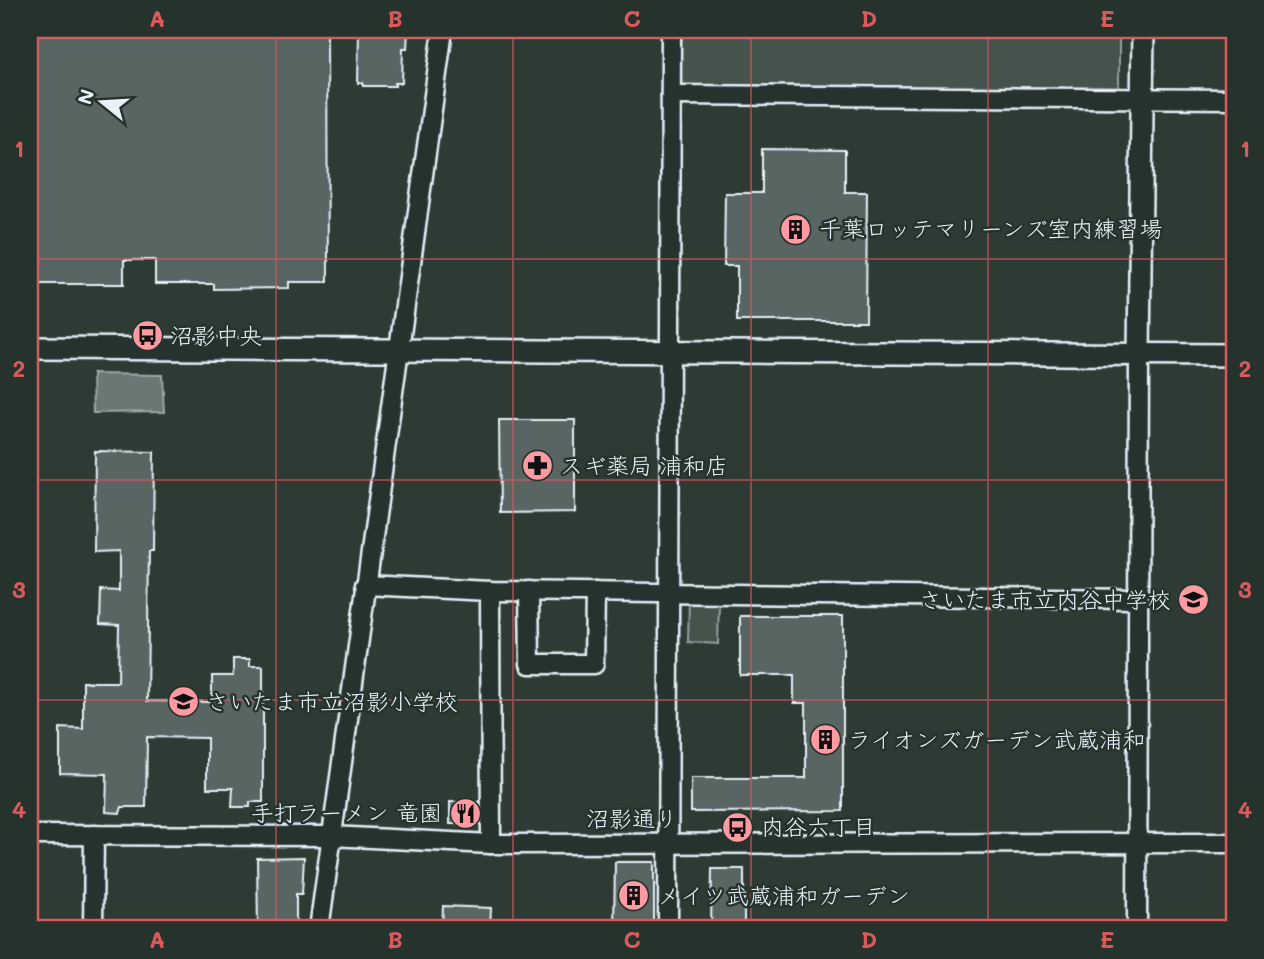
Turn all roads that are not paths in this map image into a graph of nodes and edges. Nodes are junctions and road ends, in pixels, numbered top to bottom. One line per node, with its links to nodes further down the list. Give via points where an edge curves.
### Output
1 (443, 30): 8 (street)
2 (671, 30): 4 (street)
3 (1143, 30): 5 (street)
4 (671, 95): 5 (street); 9 (street)
5 (1142, 97): 6 (street); 10 (street)
6 (1234, 99)
7 (30, 348): 8 (street)
8 (398, 350): 9 (street); 12 (street)
9 (670, 351): 10 (street); 16 (street)
10 (1139, 354): 11 (street); 17 (street)
11 (1234, 355)
12 (365, 585): 13 (street); 20 (street)
13 (490, 591): 14 (street); 22 (street)
14 (529, 592): 15 (street); 15 (street, via 530,664 594,664)
15 (596, 592): 16 (street)
16 (669, 593): 17 (street); 23 (street)
17 (1138, 598): 24 (street)
18 (30, 835): 19 (street, 沼影通り)
19 (94, 835): 20 (street, 沼影通り); 25 (street)
20 (331, 836): 22 (street, 沼影通り); 26 (street)
21 (1234, 842): 24 (street, 沼影通り)
22 (491, 844): 23 (street, 沼影通り)
23 (668, 844): 24 (street, 沼影通り); 27 (street)
24 (1137, 844): 28 (street)
25 (93, 929)
26 (319, 929)
27 (668, 929)
28 (1137, 929)

